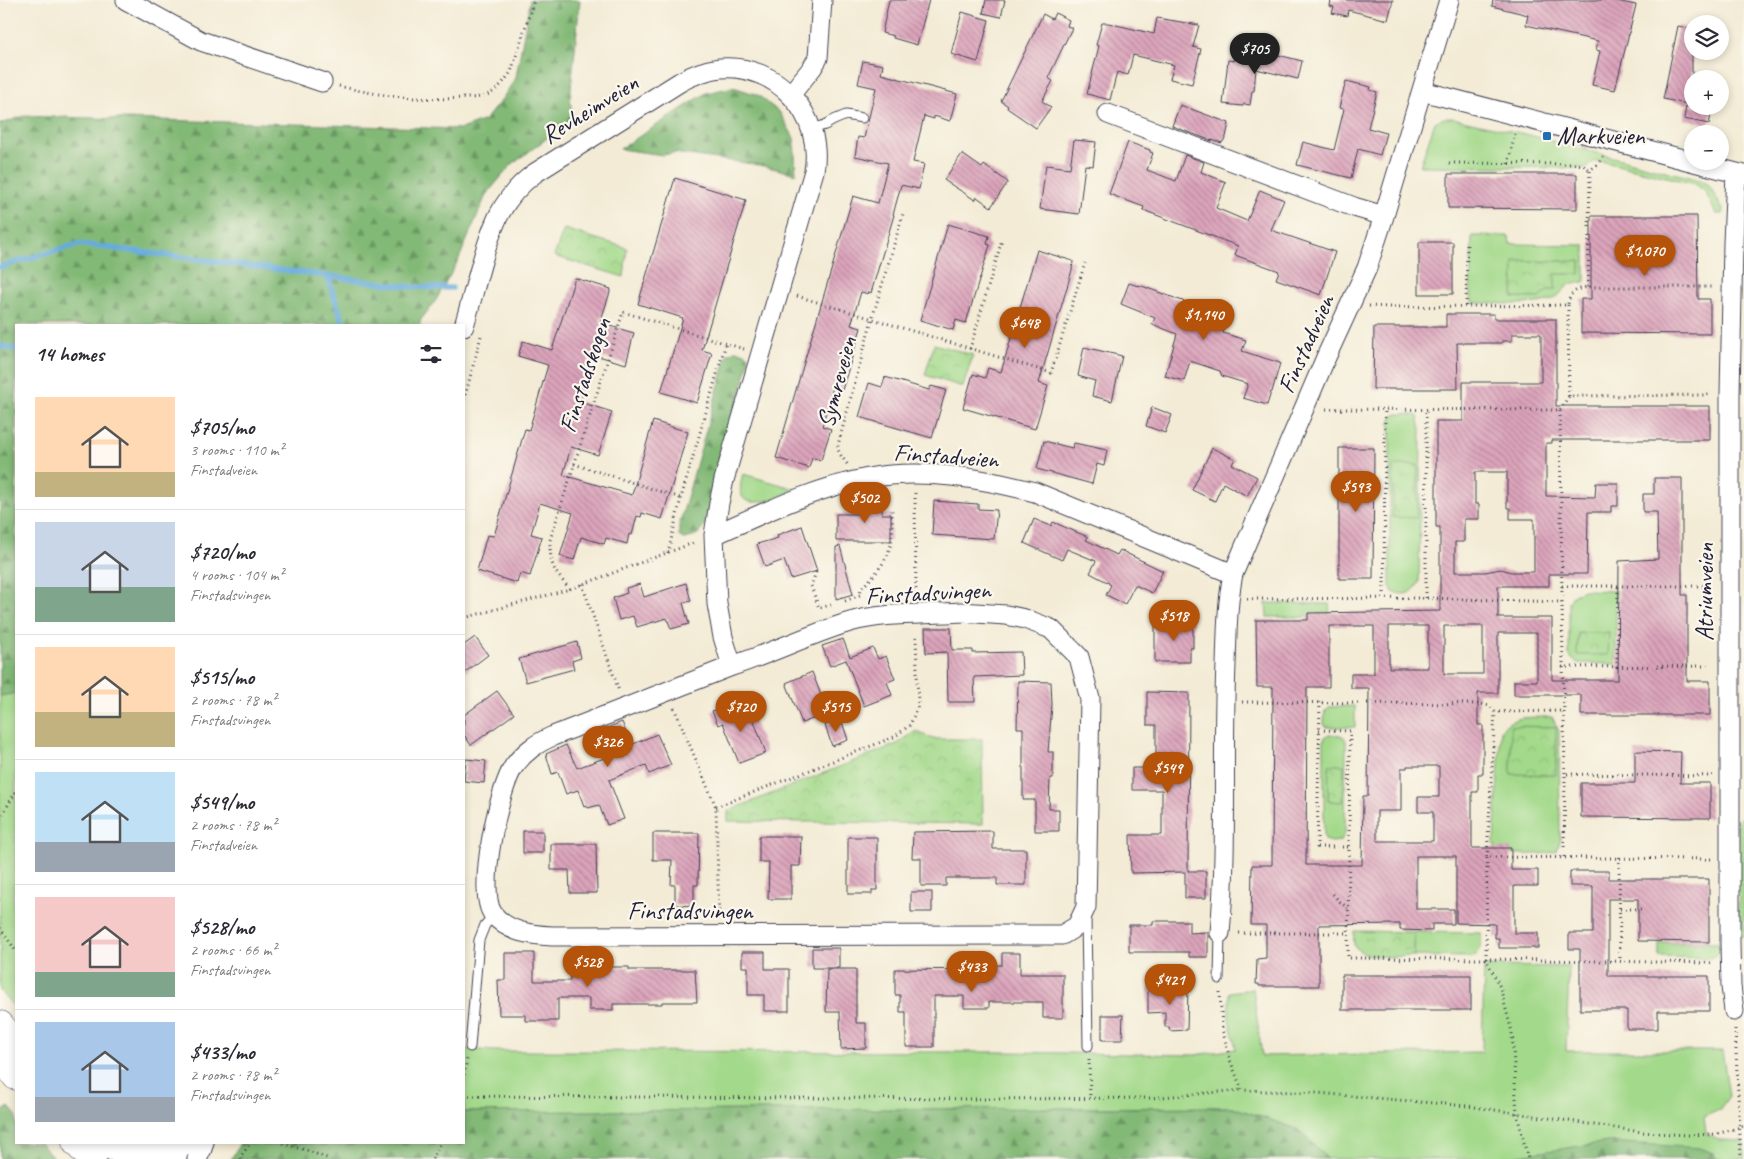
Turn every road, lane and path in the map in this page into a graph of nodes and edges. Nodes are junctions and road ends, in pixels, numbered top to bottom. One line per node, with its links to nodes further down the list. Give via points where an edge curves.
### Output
1 (126, 0): 5 (street, via 201,41)
2 (534, 0): 5 (path, via 511,72 490,94 438,100 352,90)
3 (822, 0): 7 (street, via 818,58)
4 (1449, 0): 6 (street, Finstadveien)
5 (322, 82)
6 (1422, 91): 16 (street); 18 (street, Finstadveien)
7 (791, 94): 11 (street, Revheimveien); 29 (street, Revheimveien, via 768,77 745,70 719,68 697,74 535,173 510,196 495,221)
8 (1108, 114): 18 (street)
9 (862, 118): 11 (lane, via 846,115 826,126)
10 (1516, 128): 14 (path)
11 (812, 129): 24 (street, Revheimveien, via 816,159)
12 (1604, 151): 15 (path, via 1599,163)
13 (1450, 163): 14 (path)
14 (1508, 164): 15 (path, via 1576,164)
15 (1590, 170): 22 (path)
16 (1740, 174): 23 (street, Atriumveien)
17 (903, 214): 28 (path, Symreveien)
18 (1384, 216): 25 (street, Finstadveien)
19 (1002, 240): 31 (path)
20 (1467, 243): 27 (path)
21 (1084, 263): 31 (path, Symreveien, via 1051,373)
22 (1588, 286): 23 (path); 26 (path, via 1573,292)
23 (1732, 288): 33 (street, Atriumveien)
24 (780, 291): 28 (path, Symreveien); 32 (street, Revheimveien)
25 (1352, 302): 27 (path, via 1388,307); 35 (street, Finstadveien)
26 (1568, 305): 27 (path); 34 (path)
27 (1466, 306)
28 (872, 319): 31 (path, Symreveien); 40 (path, Symreveien, via 838,445 839,453)
29 (465, 324)
30 (726, 343): 32 (path, Finstadskogen); 39 (path, Finstadskogen, via 623,312); 42 (path)
31 (970, 349)
32 (761, 354): 44 (street, Revheimveien, via 724,480)
33 (1730, 394): 34 (path); 51 (street, Atriumveien)
34 (1569, 396): 38 (path)
35 (1306, 405): 36 (path); 47 (street, Finstadveien)
36 (1385, 409): 37 (path); 53 (path)
37 (1426, 409): 38 (path); 54 (path)
38 (1560, 410): 49 (path)
39 (574, 464): 42 (path, Finstadskogen); 52 (path, Finstadskogen, via 550,540 550,559 556,573)
40 (848, 464)
41 (915, 475): 44 (street, Finstadveien, via 870,478 830,487); 47 (street, Finstadveien, via 977,480 1035,492); 59 (path)
42 (681, 498): 45 (path)
43 (892, 510): 56 (path, via 892,540 882,564 860,588 860,595)
44 (714, 535): 45 (path); 62 (street, via 717,604)
45 (668, 553): 48 (path)
46 (816, 572): 58 (path, via 812,586 819,608)
47 (1233, 574): 55 (street, Finstadveien)
48 (582, 584): 52 (path); 68 (path)
49 (1562, 586): 50 (path); 57 (path)
50 (1618, 586): 51 (path); 64 (path)
51 (1730, 586): 61 (street, Atriumveien)
52 (570, 589): 60 (path)
53 (1384, 598): 54 (path); 55 (path)
54 (1426, 598): 57 (path)
55 (1229, 600): 66 (street, Finstadveien)
56 (845, 601)
57 (1562, 602): 63 (path)
58 (831, 605)
59 (916, 615): 62 (street, Finstadsvingen, via 852,622); 75 (path, via 918,706 910,725 894,737); 83 (street, Finstadsvingen, via 961,612 1025,619 1051,629 1079,657 1090,699)
60 (465, 618)
61 (1731, 665): 64 (path); 73 (street, Atriumveien)
62 (732, 666): 65 (street, Finstadsvingen)
63 (1562, 667): 64 (path); 69 (path)
64 (1618, 668)
65 (667, 692): 68 (street, Finstadsvingen); 75 (path)
66 (1224, 702): 67 (path); 89 (street, Finstadveien, via 1224,896)
67 (1320, 702): 70 (path, via 1481,704 1490,706); 71 (path)
68 (624, 708): 87 (street, Finstadsvingen, via 540,742 513,767 495,825 486,872 488,901)
69 (1563, 711): 70 (path); 72 (path)
70 (1495, 712): 78 (path)
71 (1319, 730): 77 (path, via 1350,730); 77 (path, via 1317,847)
72 (1565, 774): 73 (path); 79 (path)
73 (1731, 776): 81 (street, Atriumveien)
74 (15, 793): 76 (path)
75 (716, 808): 91 (path)
76 (0, 819)
77 (1349, 847): 84 (path)
78 (1487, 857): 79 (path); 93 (path)
79 (1564, 857): 80 (path)
80 (1620, 857): 81 (path); 85 (path)
81 (1731, 859): 95 (street, Atriumveien)
82 (1333, 894): 84 (path)
83 (1086, 907): 91 (street, Finstadsvingen, via 1078,926 1062,935); 100 (lane, Finstadsvingen)
84 (1348, 909): 90 (path)
85 (1620, 909): 86 (path); 94 (path)
86 (1643, 909)
87 (494, 915): 91 (street, Finstadsvingen, via 517,931 540,935); 101 (lane, via 485,925 479,940)
88 (0, 928): 92 (path)
89 (1220, 933): 90 (path); 96 (lane)
90 (1348, 933): 93 (path, via 1348,958)
91 (720, 936)
92 (15, 950)
93 (1486, 959): 94 (path); 107 (path, via 1500,987 1512,1032)
94 (1620, 962): 95 (path)
95 (1731, 964): 97 (street, Atriumveien)
96 (1219, 979): 104 (path, via 1222,1028)
97 (1734, 1011): 108 (path)
98 (0, 1025): 99 (main road)
99 (15, 1043)
100 (1088, 1046): 106 (path)
101 (470, 1047)
102 (0, 1055): 103 (main road)
103 (15, 1075)
104 (1242, 1090): 106 (path, via 1150,1098); 107 (path, via 1468,1106)
105 (465, 1096): 106 (path)
106 (1090, 1098)
107 (1517, 1114): 108 (path, via 1642,1132 1688,1135 1717,1134); 122 (path)
108 (1742, 1126): 123 (path)
109 (78, 1144): 117 (main road)
110 (105, 1144): 118 (main road)
111 (107, 1144): 116 (main road, via 141,1157)
112 (203, 1144): 116 (street, via 202,1149)
113 (250, 1144): 119 (path)
114 (285, 1144): 120 (path)
115 (440, 1144): 121 (path)
116 (182, 1154)
117 (92, 1159)
118 (121, 1159)
119 (241, 1159)
120 (330, 1159)
121 (432, 1159)
122 (1528, 1159)
123 (1742, 1159)

